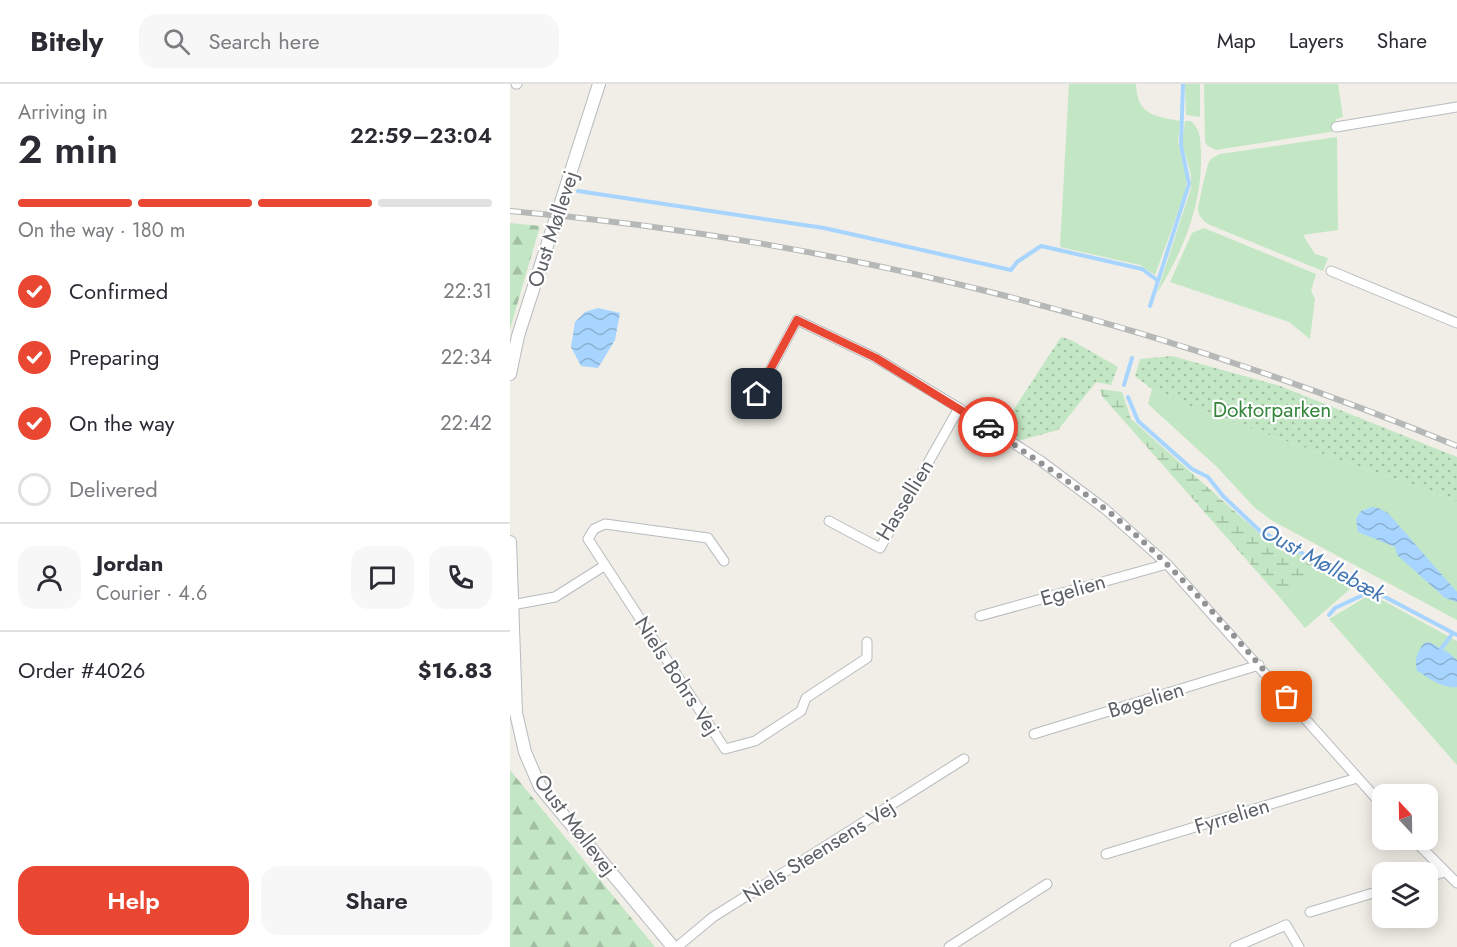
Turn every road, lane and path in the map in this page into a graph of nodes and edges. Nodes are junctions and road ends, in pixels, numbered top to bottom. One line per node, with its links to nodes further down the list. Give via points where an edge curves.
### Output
1 (599, 84): 6 (street, Oust Møllevej, via 518,336)
2 (1457, 107): 3 (street)
3 (1336, 127)
4 (1331, 271): 5 (street)
5 (1457, 322)
6 (510, 374)
7 (959, 408): 8 (street, via 876,358 797,320); 9 (street, Hassellien, via 880,548); 12 (street, via 1041,461 1105,509)
8 (747, 413)
9 (829, 521)
10 (510, 542): 14 (street, Oust Møllevej)
11 (724, 561): 13 (street, Niels Bohrs Vej, via 708,538 605,524 594,529 588,539)
12 (1167, 564): 15 (street, Egelien); 17 (street)
13 (604, 566): 14 (street, via 555,597); 16 (street, Niels Bohrs Vej, via 725,749 755,741 801,711 806,698 867,658)
14 (512, 604): 30 (street, Oust Møllevej, via 516,713 525,752 540,787)
15 (980, 616)
16 (867, 642)
17 (1259, 665): 18 (street, Bøgelien); 20 (street)
18 (1034, 734)
19 (964, 759): 30 (street, Niels Steensens Vej, via 713,917)
20 (1358, 778): 21 (street); 23 (street, Fyrrelien)
21 (1372, 794)
22 (1424, 850): 24 (street)
23 (1106, 854)
24 (1445, 872): 25 (street); 26 (street)
25 (1438, 874)
26 (1457, 883)
27 (1047, 884): 31 (street)
28 (1372, 893): 29 (street)
29 (1310, 912)
30 (675, 947)
31 (949, 947)
32 (1235, 947): 33 (street, via 1286,925)
33 (1299, 947)

